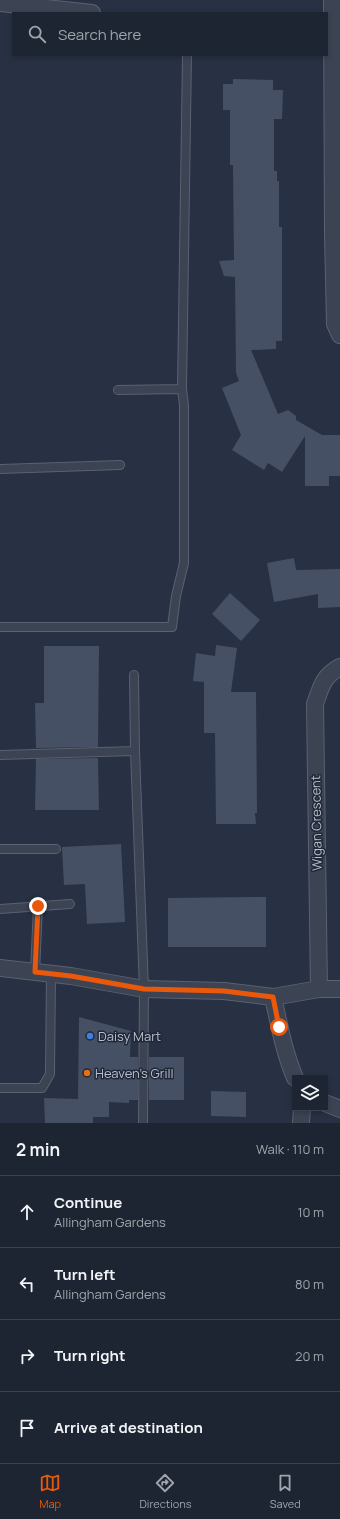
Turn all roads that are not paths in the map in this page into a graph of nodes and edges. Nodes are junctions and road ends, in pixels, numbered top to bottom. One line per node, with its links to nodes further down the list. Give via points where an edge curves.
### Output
1 (332, 0): 4 (street)
2 (0, 3): 3 (street)
3 (83, 12)
4 (333, 41): 6 (street, via 333,257 335,324)
5 (187, 56): 7 (lane)
6 (340, 335)
7 (182, 389): 8 (lane); 11 (lane, via 184,563 172,627)
8 (118, 390)
9 (120, 466): 10 (lane)
10 (0, 469)
11 (0, 627)
12 (340, 667): 25 (street, Wigan Crescent, via 322,684 315,704)
13 (134, 675): 14 (lane)
14 (136, 751): 15 (lane); 24 (lane)
15 (0, 755)
16 (0, 849): 17 (lane)
17 (56, 849)
18 (70, 904): 19 (lane)
19 (38, 906): 20 (lane); 22 (lane)
20 (0, 909)
21 (0, 968): 22 (street)
22 (35, 972): 23 (street)
23 (51, 974): 24 (street); 29 (lane, via 50,1074 42,1088)
24 (144, 989): 27 (street, via 224,991); 33 (lane)
25 (319, 989): 26 (street); 27 (street)
26 (340, 989)
27 (273, 997): 28 (street, via 281,1035)
28 (294, 1075)
29 (0, 1088)
30 (328, 1104): 31 (street)
31 (340, 1109)
32 (302, 1111): 34 (street)
33 (143, 1123)
34 (301, 1123)

